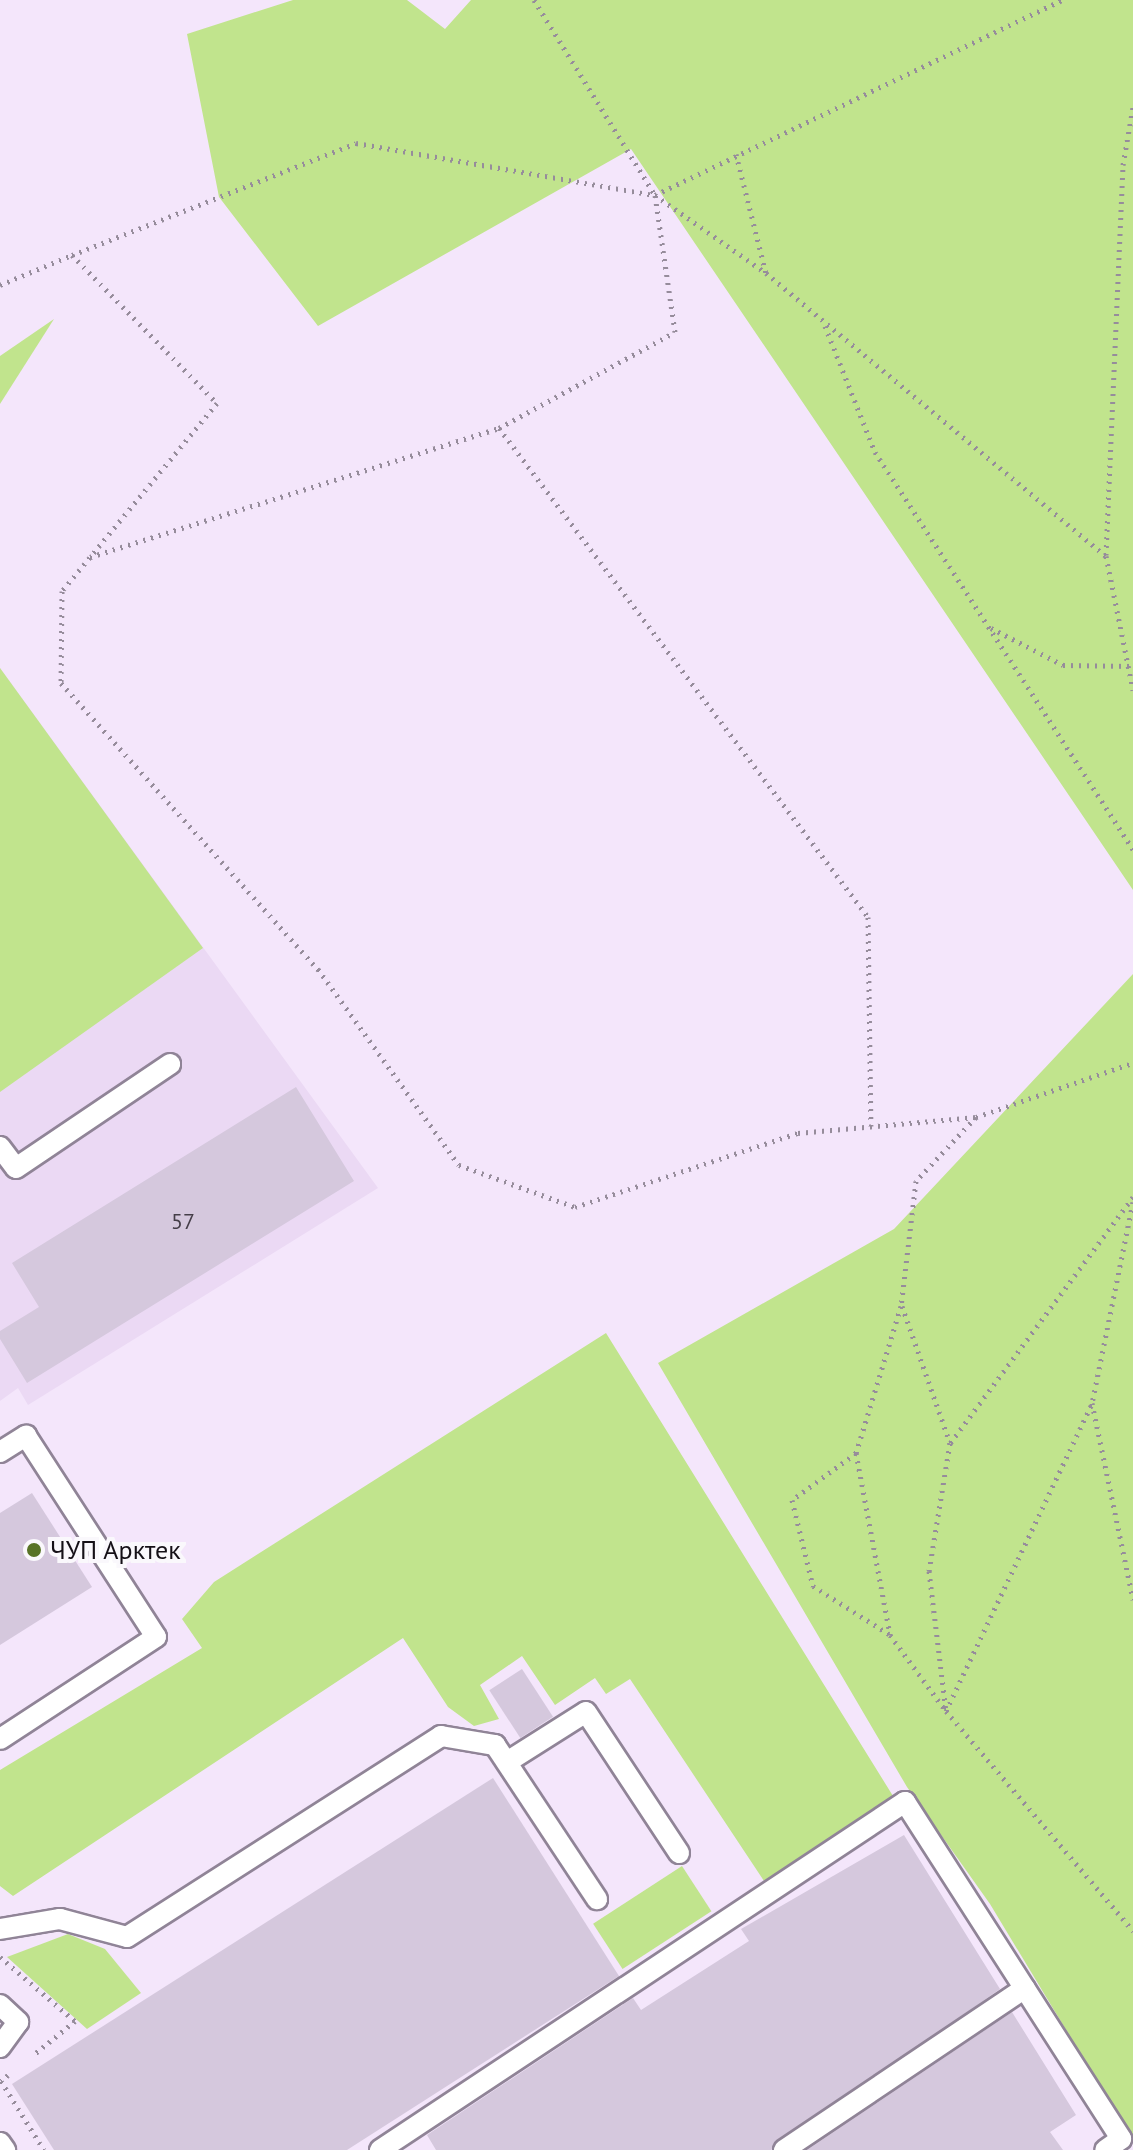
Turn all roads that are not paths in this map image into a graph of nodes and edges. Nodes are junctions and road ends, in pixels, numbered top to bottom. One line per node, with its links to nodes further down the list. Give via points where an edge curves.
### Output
1 (170, 1064): 3 (lane)
2 (0, 1147): 3 (lane)
3 (8, 1173)
4 (0, 1452): 5 (lane, via 26,1436 156,1637)
5 (0, 1739)
6 (507, 1762): 7 (lane, via 586,1712); 8 (lane); 9 (lane, via 495,1745 441,1736 127,1937 60,1919)
7 (679, 1853)
8 (597, 1899)
9 (0, 1929)
10 (1025, 1988): 15 (lane, via 905,1802); 16 (lane); 17 (lane, via 1121,2139)
11 (0, 2005): 12 (lane, via 18,2022)
12 (0, 2047)
13 (0, 2143): 14 (lane)
14 (5, 2150)
15 (380, 2150)
16 (784, 2150)
17 (1105, 2150)

